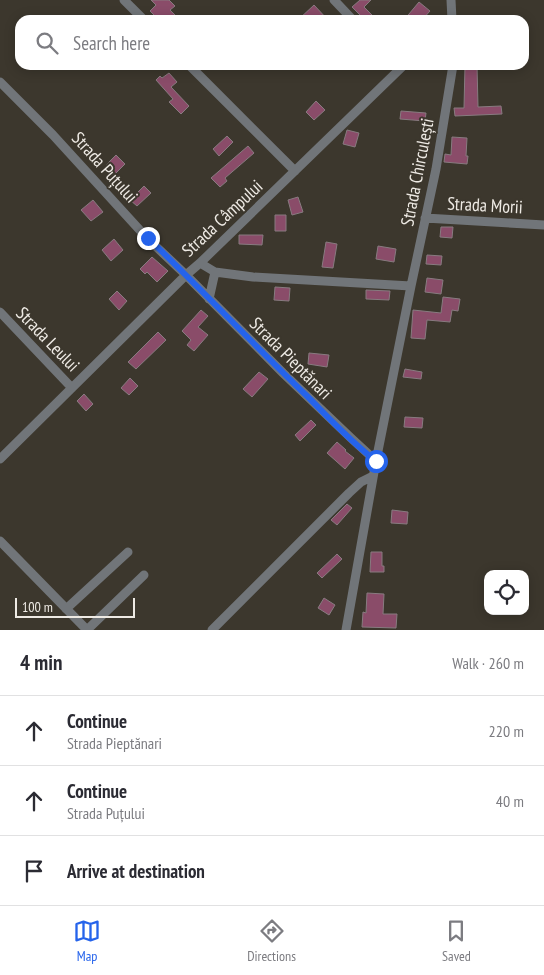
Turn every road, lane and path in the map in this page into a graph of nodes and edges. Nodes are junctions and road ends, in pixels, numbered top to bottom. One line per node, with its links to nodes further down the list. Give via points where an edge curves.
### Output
1 (124, 0): 4 (street)
2 (334, 0): 5 (street)
3 (451, 0): 6 (street)
4 (139, 15)
5 (348, 15)
6 (452, 15)
7 (194, 70): 11 (street)
8 (397, 70): 11 (street, Strada Câmpului)
9 (452, 70): 12 (street, Strada Chirculești)
10 (0, 82): 16 (street, Strada Puțului)
11 (295, 171): 14 (street, Strada Câmpului)
12 (425, 218): 13 (street, Strada Morii); 17 (street, Strada Chirculești)
13 (544, 224)
14 (200, 263): 15 (street); 16 (street, Strada Câmpului)
15 (215, 272): 17 (street); 18 (street)
16 (186, 275): 18 (street, Strada Pieptănari); 20 (street, Strada Câmpului)
17 (411, 286): 22 (street, Strada Chirculești)
18 (209, 299): 22 (street, Strada Pieptănari)
19 (0, 312): 20 (street, Strada Leului)
20 (72, 388): 21 (street, Strada Câmpului)
21 (0, 459)
22 (376, 461): 23 (street)
23 (374, 476): 28 (street, via 348,493); 29 (street)
24 (0, 542): 27 (street)
25 (128, 552): 27 (street)
26 (144, 575): 27 (street, via 86,630)
27 (66, 609)
28 (212, 630)
29 (346, 630)

